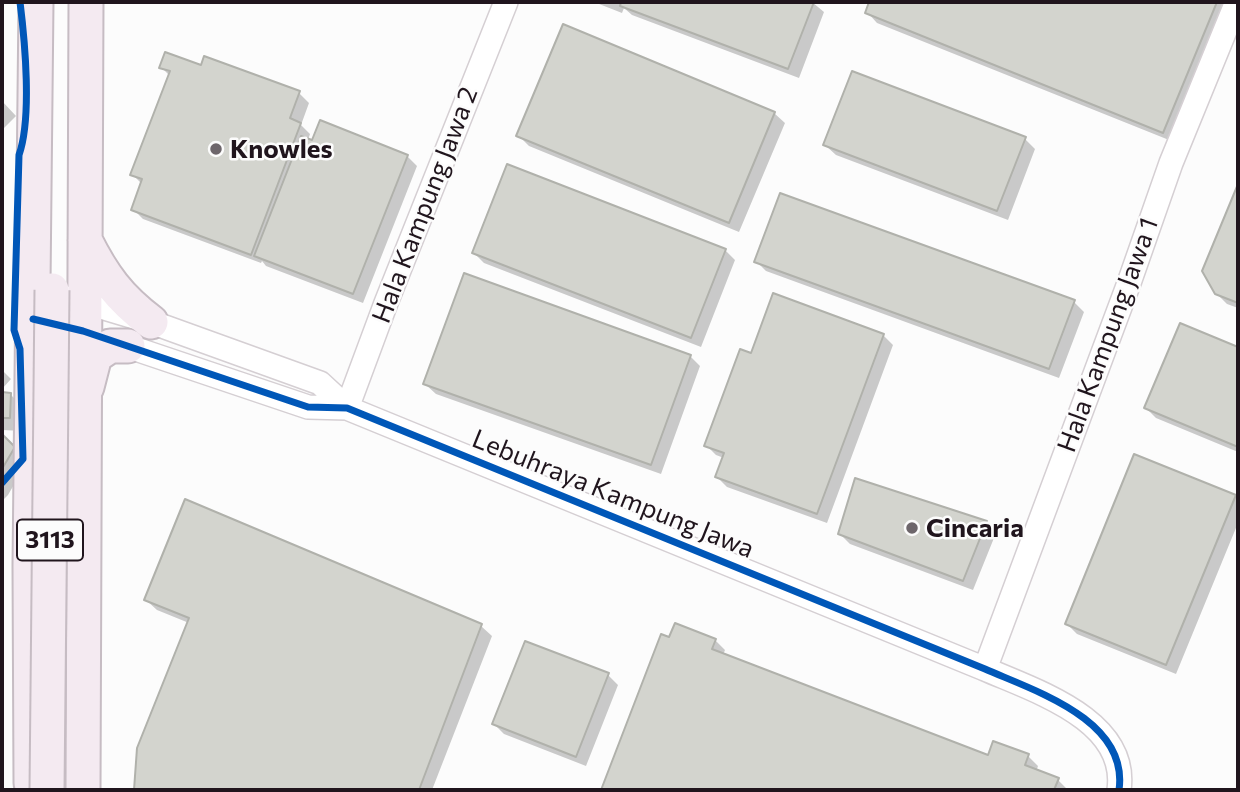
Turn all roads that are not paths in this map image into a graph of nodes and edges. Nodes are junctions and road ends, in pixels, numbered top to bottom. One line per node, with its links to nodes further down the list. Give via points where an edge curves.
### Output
1 (36, 2): 8 (highway, 3113)
2 (54, 2): 16 (highway, 3113, bridge)
3 (74, 2): 17 (highway, 3113, via 74,389)
4 (86, 2): 7 (highway, 3113)
5 (506, 2): 13 (street, Hala Kampung Jawa 2)
6 (1236, 4): 14 (street, Hala Kampung Jawa 1, via 1171,163)
7 (84, 238): 9 (highway, 3113); 10 (highway, via 115,290)
8 (34, 305): 9 (street, Lebuhraya Kampung Jawa); 9 (street, Lebuhraya Kampung Jawa); 15 (highway, 3113)
9 (84, 316): 10 (street, Lebuhraya Kampung Jawa); 11 (street, Lebuhraya Kampung Jawa); 12 (highway, 3113)
10 (151, 322): 13 (street, Lebuhraya Kampung Jawa, via 320,383)
11 (128, 346): 12 (highway, via 110,346 94,356); 13 (street, Lebuhraya Kampung Jawa, via 308,407)
12 (84, 405): 18 (highway, 3113)
13 (347, 408): 14 (street, Lebuhraya Kampung Jawa)
14 (985, 669): 19 (street, Lebuhraya Kampung Jawa, via 1064,704 1102,733 1114,751)
15 (31, 790)
16 (47, 790)
17 (66, 790)
18 (83, 790)
19 (1119, 790)

